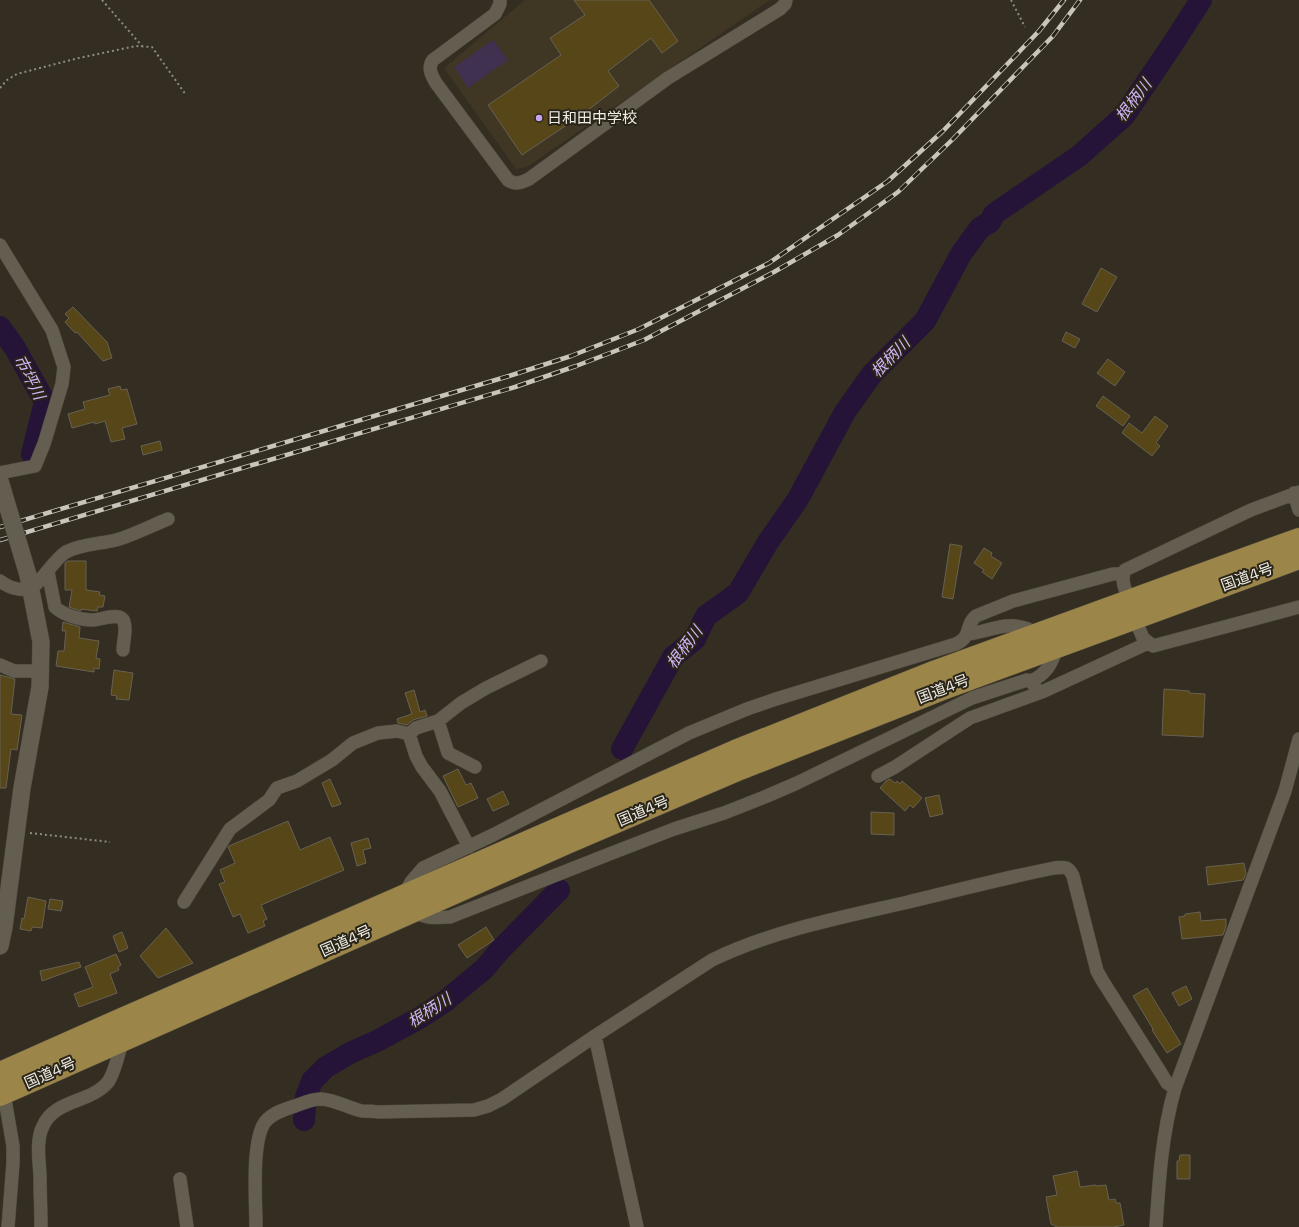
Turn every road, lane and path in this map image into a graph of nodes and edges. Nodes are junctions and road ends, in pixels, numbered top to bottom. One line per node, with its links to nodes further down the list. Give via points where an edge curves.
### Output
1 (500, 0): 2 (street, via 495,14 433,60 430,63 430,70 436,83 508,180 513,183 529,179 668,78 780,9)
2 (786, 0)
3 (1011, 0): 5 (path)
4 (104, 1): 6 (path)
5 (1025, 27)
6 (142, 46): 7 (path, via 79,58 17,74); 8 (path, via 152,47)
7 (0, 88)
8 (186, 95)
9 (0, 245): 10 (street, via 52,330 64,367 62,384 35,466)
10 (0, 472)
11 (0, 480): 19 (street, bridge)
12 (1296, 493): 13 (street); 18 (street, via 1251,510 1132,566)
13 (1299, 510)
14 (168, 519): 17 (street, via 117,540 96,542 68,551)
15 (1299, 539): 22 (highway, 国道4号)
16 (1299, 558): 22 (highway, 国道4号)
17 (48, 572): 19 (street); 27 (street, via 55,607 58,610 78,618 94,620 116,616 122,618 125,628)
18 (1123, 574): 22 (street, via 1122,581); 23 (street, via 1113,574 1013,601 976,616 971,620)
19 (30, 581): 20 (street, via 23,590); 30 (street, via 41,642)
20 (1, 584)
21 (1299, 607): 25 (street, via 1160,645 1153,646)
22 (1132, 610): 24 (highway, 国道4号); 25 (street, via 1143,638); 26 (highway, 国道4号)
23 (968, 634): 24 (street, via 1001,626 1025,628); 40 (street, via 956,644 782,697 695,730)
24 (1037, 634): 43 (highway, 国道4号, via 735,751)
25 (1148, 642): 32 (street)
26 (1057, 647): 31 (street, via 1046,672 1040,678); 43 (highway, 国道4号, via 747,766 567,843)
27 (123, 650)
28 (541, 661): 33 (street, via 486,688)
29 (0, 665): 30 (street, via 14,671)
30 (40, 671): 38 (street, via 40,687)
31 (1031, 681): 32 (street); 43 (street, via 1027,680 972,698 767,796 674,829 450,917 422,916)
32 (1039, 693): 37 (street, via 970,718)
33 (438, 721): 34 (street, via 416,728); 36 (street, via 448,754)
34 (409, 734): 40 (street, via 416,756 440,791); 42 (street, via 397,731 378,733 353,743 332,760 297,781 277,788 269,800 230,829)
35 (1299, 739): 48 (street, via 1285,791)
36 (475, 767)
37 (878, 776)
38 (17, 832): 39 (path); 41 (street)
39 (110, 842)
40 (469, 847): 43 (street, via 423,868 411,882)
41 (5, 876): 44 (street, via 4,927)
42 (184, 902)
43 (408, 903): 46 (highway, 国道4号); 47 (highway, 国道4号)
44 (0, 946)
45 (595, 1036): 48 (street, via 712,960 755,942 823,922 1064,867 1070,870 1073,876 1093,958 1102,980 1161,1073); 53 (street, via 502,1099 474,1110 378,1112 319,1099 281,1111 266,1120 259,1138); 54 (street)
46 (122, 1042): 47 (highway, 国道4号); 51 (street, via 108,1081 102,1088 66,1104 43,1125 39,1148)
47 (1, 1084): 50 (street, via 13,1146)
48 (1175, 1088): 55 (street, via 1165,1133)
49 (180, 1180): 52 (street)
50 (8, 1227)
51 (41, 1227)
52 (187, 1227)
53 (256, 1227)
54 (636, 1227)
55 (1156, 1227)

